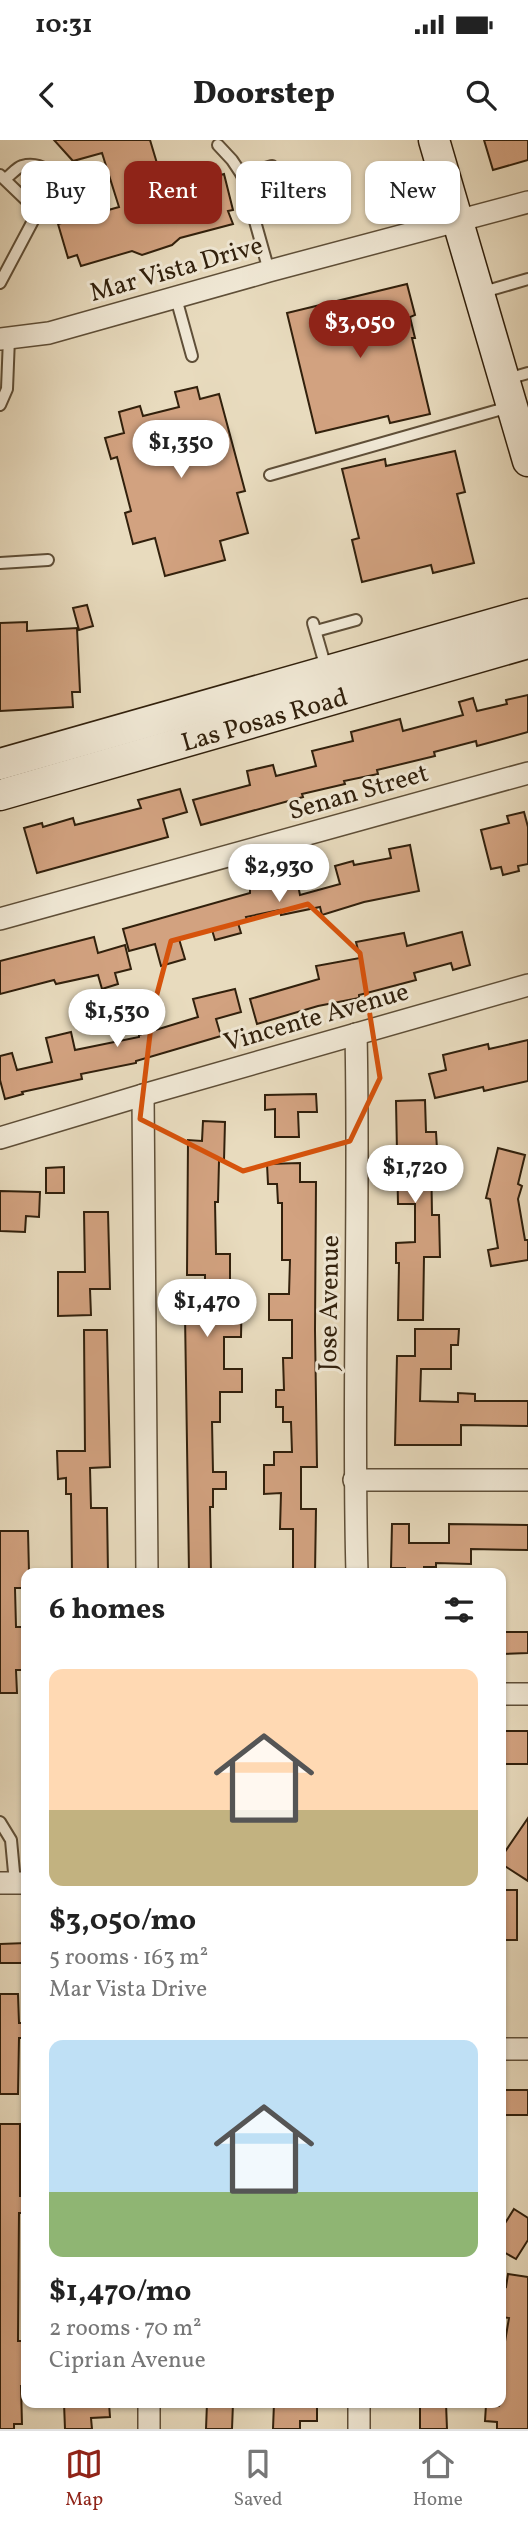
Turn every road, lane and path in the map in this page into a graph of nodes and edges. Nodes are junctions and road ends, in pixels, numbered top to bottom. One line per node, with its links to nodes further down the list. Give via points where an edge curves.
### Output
1 (434, 140): 3 (main road)
2 (218, 145): 5 (lane)
3 (440, 161)
4 (21, 166): 6 (lane)
5 (236, 166)
6 (2, 177): 7 (lane)
7 (21, 195)
8 (528, 202): 9 (street, Mar Vista Drive)
9 (460, 219)
10 (31, 224): 16 (lane)
11 (256, 224): 14 (lane)
12 (442, 224): 14 (street, Mar Vista Drive)
13 (458, 224): 17 (main road)
14 (269, 271): 18 (street, Mar Vista Drive)
15 (528, 279): 17 (lane)
16 (0, 283)
17 (479, 294): 21 (main road)
18 (176, 298): 19 (street, Mar Vista Drive, via 49,333); 20 (lane)
19 (5, 338): 22 (lane, via 7,389)
20 (192, 356)
21 (515, 386): 23 (main road); 24 (lane, via 460,421)
22 (0, 405)
23 (528, 461)
24 (270, 475)
25 (48, 560): 26 (lane)
26 (0, 563)
27 (528, 614): 30 (main road, Las Posas Road)
28 (356, 620): 30 (lane, via 314,627)
29 (528, 643): 31 (main road, Las Posas Road)
30 (327, 671): 31 (main road, via 324,686 317,691 186,730); 32 (main road, Las Posas Road)
31 (172, 746): 34 (main road, Las Posas Road)
32 (0, 764)
33 (528, 772): 35 (street, Senan Street)
34 (0, 795)
35 (0, 919)
36 (528, 985): 37 (street, Vincente Avenue)
37 (356, 1034): 38 (street, Vincente Avenue); 40 (street, Jose Avenue)
38 (143, 1095): 39 (street, Vincente Avenue); 42 (street)
39 (0, 1138)
40 (354, 1480): 41 (street); 43 (street, Jose Avenue)
41 (528, 1480)
42 (147, 1568)
43 (356, 1568)
44 (506, 1694): 45 (street)
45 (528, 1694)
46 (0, 1822): 47 (lane, via 11,1840)
47 (14, 1883)
48 (506, 2049): 49 (street)
49 (528, 2049)
50 (149, 2408): 52 (street)
51 (359, 2408): 53 (street)
52 (149, 2429)
53 (359, 2429)

